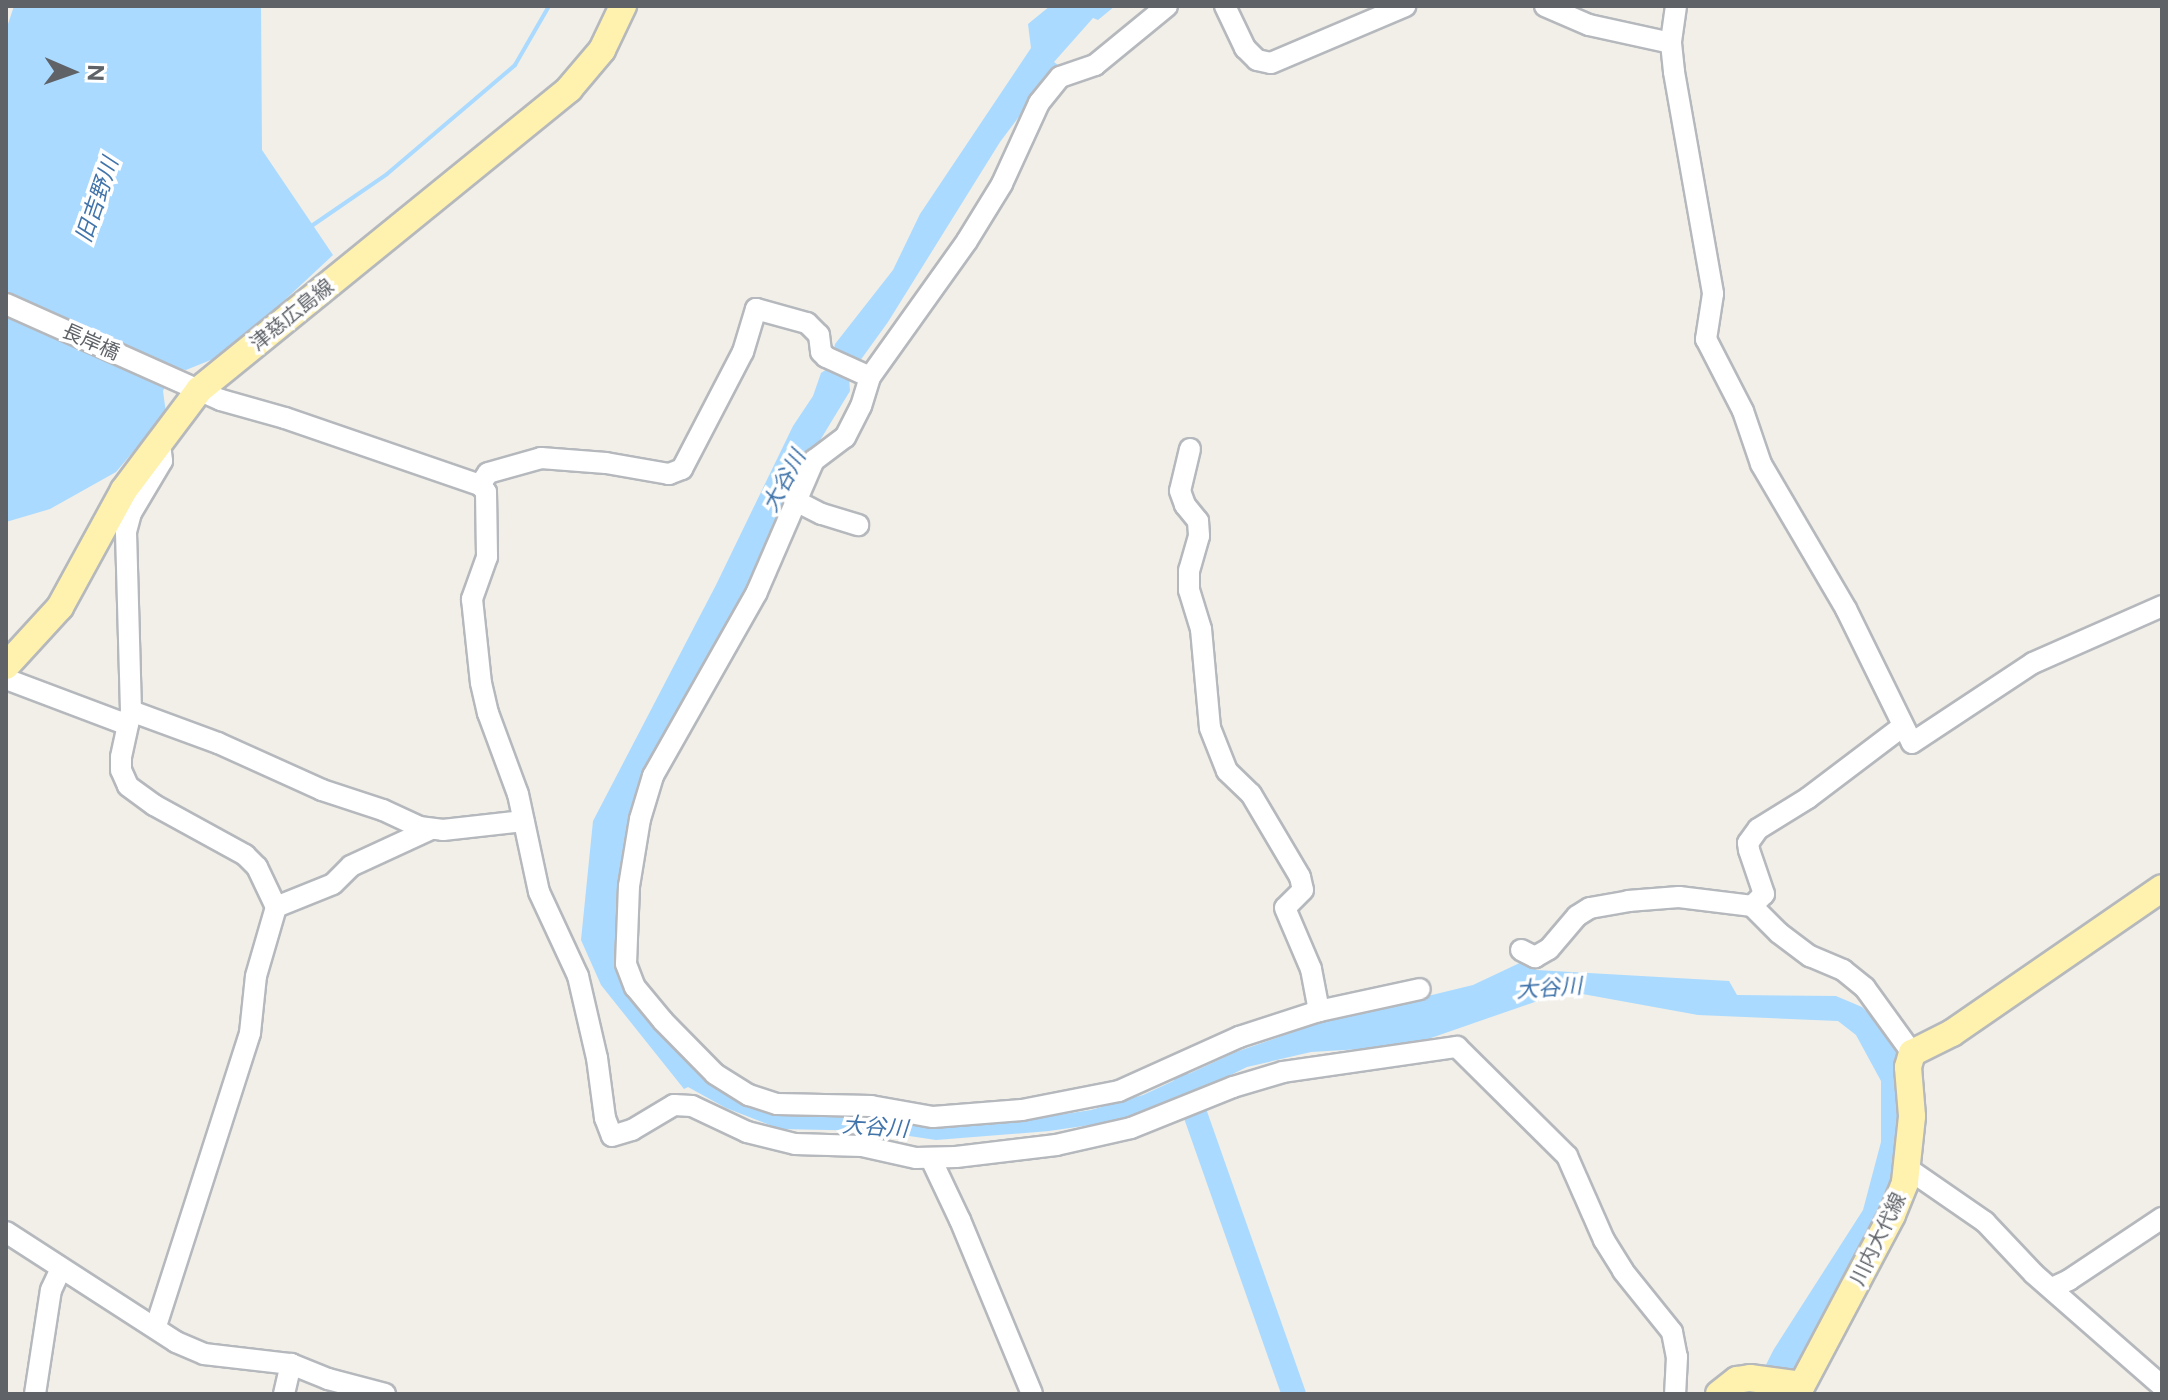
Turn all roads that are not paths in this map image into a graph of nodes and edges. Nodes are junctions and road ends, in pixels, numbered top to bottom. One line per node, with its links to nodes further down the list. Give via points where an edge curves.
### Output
1 (623, 6): 10 (main road, 津慈広島線, via 602,50 569,89)
2 (1167, 6): 9 (street, via 1095,65 1060,77 967,241)
3 (1225, 6): 4 (street, via 1245,48 1257,60 1271,63)
4 (1405, 6)
5 (1545, 6): 7 (street, via 1589,25)
6 (1676, 6): 7 (street)
7 (1671, 43): 20 (street, via 1713,294 1706,339 1743,411 1761,464 1846,609)
8 (6, 304): 10 (street, 長岸橋)
9 (864, 374): 13 (street, via 826,357 819,335 807,323 756,309 743,352 682,469 669,474 541,458 488,473); 14 (street, via 861,406 845,437 814,460)
10 (188, 385): 11 (main road, 津慈広島線); 13 (street, 長岸橋)
11 (160, 444): 17 (main road, 津慈広島線, via 124,490 60,607); 19 (street, via 162,461 131,513 126,532)
12 (1190, 449): 28 (street, via 1180,491 1198,521 1189,590 1201,629 1210,728 1227,771 1251,794 1300,877 1303,890 1285,908 1311,969)
13 (480, 485): 21 (street, via 486,492 489,535 472,599 473,628 488,713)
14 (794, 500): 15 (street); 28 (street, via 757,592 653,776 629,886 626,964 635,987 715,1074 749,1095 777,1104 871,1106 933,1117 1022,1110 1119,1091 1239,1037)
15 (858, 525)
16 (2162, 606): 20 (street, via 2033,663 1912,743)
17 (6, 666)
18 (6, 679): 19 (street)
19 (130, 718): 22 (street, via 238,751 322,790); 25 (street, via 121,757 128,786 245,855 257,867)
20 (1902, 727): 24 (street, via 1758,829 1748,843 1764,894)
21 (523, 821): 22 (street); 30 (street, via 539,892 578,976 612,1136 674,1105 692,1106 747,1132 795,1144 862,1146)
22 (431, 829): 25 (street, via 351,866 333,884)
23 (2162, 888): 29 (main road, via 1952,1033)
24 (1752, 906): 26 (street, via 1679,897 1590,908 1549,949 1535,957); 29 (street, via 1810,956 1843,970 1865,988)
25 (276, 907): 36 (street, via 256,976 250,1033)
26 (1521, 950)
27 (1420, 989): 28 (street)
28 (1319, 1011)
29 (1908, 1044): 31 (main road, 川内大代線, via 1912,1116)
30 (931, 1159): 42 (street); 43 (street, via 1087,1139 1283,1072 1457,1047 1567,1156 1604,1240 1672,1332)
31 (1907, 1168): 35 (street, via 1985,1222); 39 (main road, 川内大代線, via 1892,1215)
32 (2162, 1218): 35 (street)
33 (6, 1232): 34 (street)
34 (61, 1269): 36 (street); 40 (street, via 51,1290)
35 (2052, 1288): 38 (street)
36 (156, 1326): 37 (street, via 204,1354)
37 (287, 1379): 41 (street)
38 (2162, 1386)
39 (1799, 1388): 44 (main road, 川内大代線, via 1750,1378 1737,1380)
40 (35, 1394)
41 (385, 1394)
42 (1032, 1394)
43 (1675, 1394)
44 (1719, 1394)

